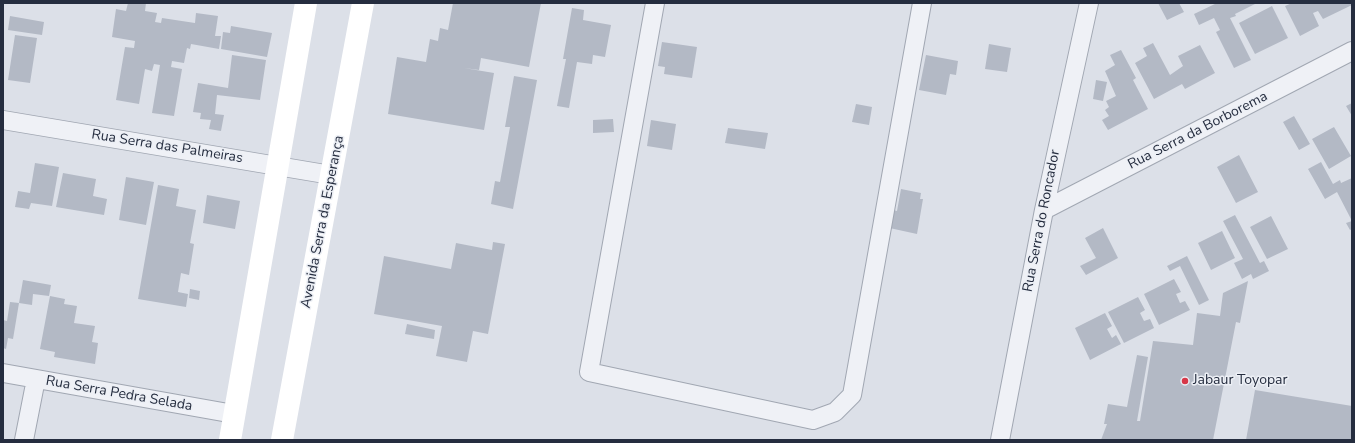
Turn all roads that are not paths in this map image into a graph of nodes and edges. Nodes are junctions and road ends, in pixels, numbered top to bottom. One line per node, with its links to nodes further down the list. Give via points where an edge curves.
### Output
1 (306, 3): 8 (street)
2 (362, 3): 9 (street, Avenida Serra da Esperança)
3 (655, 3): 4 (street, via 589,372 813,420 835,412 852,395)
4 (922, 3)
5 (1089, 3): 10 (street, Rua Serra do Roncador)
6 (1352, 51): 10 (street, Rua Serra da Borborema)
7 (3, 120): 8 (street, Rua Serra das Palmeiras)
8 (278, 166): 9 (street, Rua Serra das Palmeiras); 13 (street)
9 (332, 175): 16 (street, Avenida Serra da Esperança)
10 (1044, 210): 17 (street, Rua Serra do Roncador)
11 (3, 373): 12 (street, Rua Serra Pedra Selada)
12 (36, 379): 13 (street, Rua Serra Pedra Selada); 14 (street)
13 (234, 414): 15 (street)
14 (24, 440)
15 (230, 440)
16 (282, 440)
17 (1000, 440)

